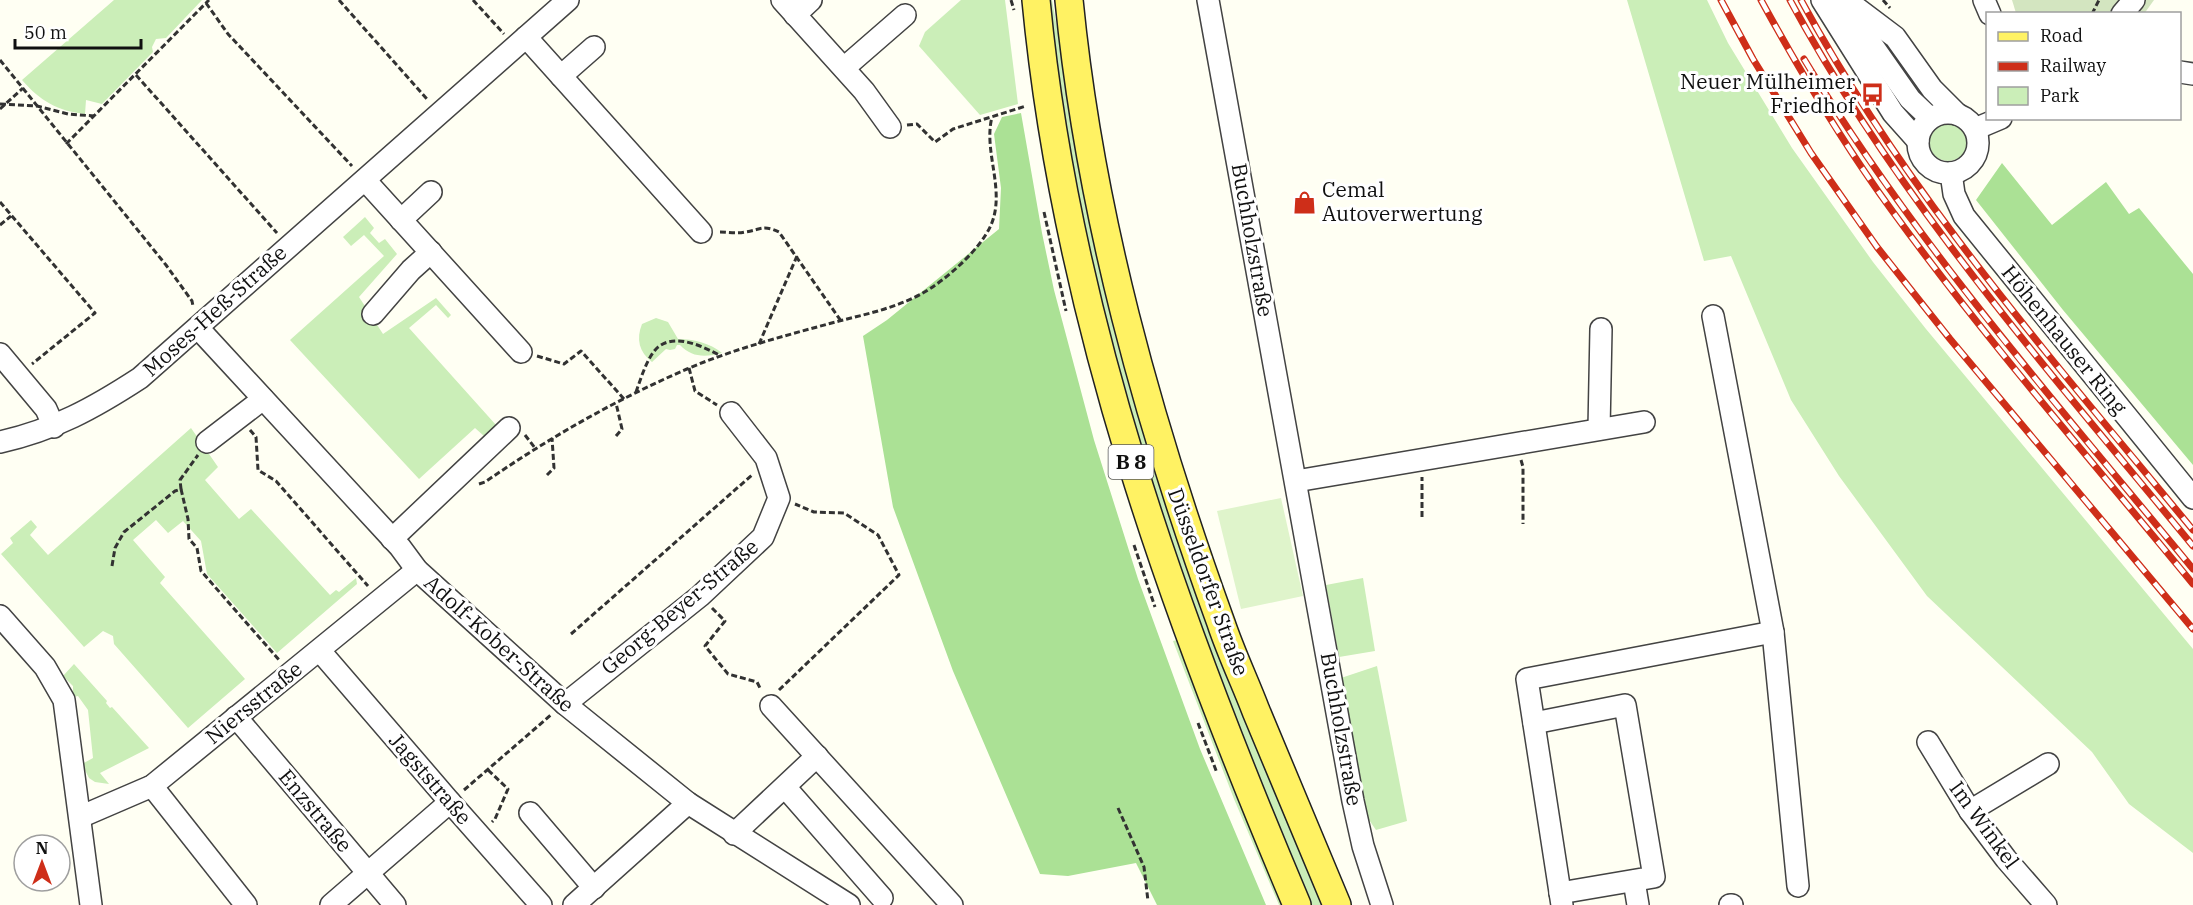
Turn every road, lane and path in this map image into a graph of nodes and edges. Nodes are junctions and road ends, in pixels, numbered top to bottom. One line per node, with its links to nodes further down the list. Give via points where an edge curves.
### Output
1 (339, 0): 27 (path)
2 (473, 0): 16 (path)
3 (568, 0): 16 (street, Moses-Heß-Straße)
4 (811, 0): 13 (street)
5 (1036, 0): 127 (main road, Düsseldorfer Straße / B 8, via 1070,228 1097,345 1135,475 1190,636)
6 (1069, 0): 128 (main road, Düsseldorfer Straße / B 8, via 1103,221 1166,465 1221,625)
7 (1208, 0): 77 (street, Buchholzstraße)
8 (1822, 0): 35 (street, via 1893,112)
9 (1832, 0): 31 (street, via 1868,39 1910,99)
10 (1846, 0): 28 (street, via 1895,37 1932,89)
11 (2134, 0): 14 (street)
12 (207, 2): 20 (path); 38 (path, via 228,34)
13 (788, 7): 19 (street)
14 (2124, 12)
15 (905, 15): 19 (street)
16 (521, 42): 21 (street); 27 (street, Moses-Heß-Straße)
17 (594, 47): 21 (street)
18 (0, 60): 22 (path)
19 (844, 68): 33 (street)
20 (136, 75): 29 (path); 45 (path)
21 (561, 76): 44 (street)
22 (24, 88): 23 (path); 24 (path)
23 (2, 105): 24 (path); 26 (path)
24 (37, 106): 29 (path); 36 (path)
25 (1026, 106): 30 (path)
26 (0, 109)
27 (441, 114): 38 (street, Moses-Heß-Straße)
28 (1958, 114): 31 (street, via 1943,113); 34 (street)
29 (94, 116): 36 (path)
30 (992, 117): 33 (path, via 954,129 935,142 918,124); 50 (path, via 989,130 996,208 979,244 963,263 922,294 887,309)
31 (1930, 118): 35 (street)
32 (1996, 120): 34 (street)
33 (890, 127)
34 (1975, 129): 37 (street, via 1977,151 1972,162)
35 (1918, 141): 37 (street, via 1919,152 1931,168)
36 (66, 144): 51 (path, via 192,301)
37 (1951, 173): 81 (street, Höhenhauser Ring, via 1954,194 1964,216)
38 (365, 180): 42 (street); 45 (street, Moses-Heß-Straße)
39 (432, 192): 42 (street)
40 (0, 202): 41 (path)
41 (11, 216): 43 (path); 58 (path, via 95,313 38,361)
42 (401, 220): 46 (street)
43 (0, 225)
44 (701, 232): 47 (path, via 771,228 779,232)
45 (289, 246): 51 (street, Moses-Heß-Straße)
46 (431, 252): 48 (street); 54 (street)
47 (797, 256): 50 (path); 53 (path)
48 (373, 314)
49 (1713, 316): 90 (street)
50 (841, 321): 53 (path)
51 (198, 328): 60 (street, Adolf-Kober-Straße); 66 (street, Moses-Heß-Straße, via 140,378 98,406)
52 (1601, 329): 68 (street)
53 (759, 344): 56 (path)
54 (521, 352): 61 (path, via 564,364 581,351)
55 (0, 354): 58 (street)
56 (722, 357): 57 (path); 59 (path, via 698,345 668,343 657,348)
57 (689, 368): 59 (path); 63 (path, via 695,391)
58 (15, 373): 66 (street, via 46,410)
59 (636, 393): 61 (path)
60 (263, 399): 64 (street); 84 (street, Adolf-Kober-Straße)
61 (624, 399): 62 (path)
62 (616, 403): 69 (path, via 622,429); 70 (path)
63 (731, 413): 75 (street)
64 (239, 417): 72 (street); 88 (path, via 256,436 258,470 276,481)
65 (1644, 422): 68 (street)
66 (54, 427): 71 (street, Moses-Heß-Straße)
67 (509, 428): 84 (street)
68 (1599, 429): 73 (street)
69 (616, 436)
70 (552, 438): 76 (path, via 554,468); 79 (path, via 485,482)
71 (0, 442)
72 (207, 442): 78 (path, via 180,480)
73 (1514, 444): 74 (street); 83 (path, via 1523,467)
74 (1423, 459): 77 (street); 82 (path)
75 (767, 462): 80 (street); 91 (path)
76 (547, 475)
77 (1296, 481): 129 (street, Buchholzstraße, via 1353,801)
78 (181, 489): 85 (path, via 124,532 115,548); 93 (path, via 189,539 197,548 201,571)
79 (461, 489): 84 (street)
80 (779, 498): 87 (street, Georg-Beyer-Straße, via 763,537); 95 (path, via 814,512 844,513 878,535 899,575 777,692)
81 (2193, 498)
82 (1422, 517)
83 (1523, 524)
84 (396, 543): 86 (street, Adolf-Kober-Straße)
85 (112, 566)
86 (417, 570): 88 (street, Niersstraße); 94 (street, Adolf-Kober-Straße)
87 (700, 596): 94 (street, Georg-Beyer-Straße); 95 (path, via 725,621 705,646 728,674 757,682)
88 (380, 601): 92 (street, Niersstraße)
89 (0, 616): 109 (street, via 45,667 64,700)
90 (1773, 632): 97 (street, via 1527,679); 114 (street)
91 (571, 634)
92 (320, 651): 93 (street, Niersstraße); 104 (street, Jagststraße)
93 (291, 674): 96 (street, Niersstraße)
94 (565, 704): 101 (path); 105 (street, Adolf-Kober-Straße)
95 (771, 706): 99 (street)
96 (236, 717): 102 (street, Niersstraße); 112 (street, Enzstraße)
97 (1534, 723): 113 (street, via 1626,705 1654,878); 117 (street)
98 (1928, 742): 107 (street, Im Winkel)
99 (817, 756): 103 (street); 126 (street)
100 (2048, 764): 107 (street)
101 (488, 770): 104 (path); 110 (path, via 508,789 495,819)
102 (152, 786): 109 (street, Niersstraße); 120 (street)
103 (785, 787): 111 (street); 116 (street)
104 (450, 802): 110 (street, Jagststraße); 112 (street)
105 (688, 803): 111 (street, Adolf-Kober-Straße); 115 (street)
106 (1118, 808): 118 (path, via 1144,867)
107 (1971, 812): 131 (street, Im Winkel)
108 (530, 813): 115 (street)
109 (80, 817): 119 (street)
110 (478, 834): 123 (street, Jagststraße)
111 (735, 834): 125 (street, Adolf-Kober-Straße)
112 (369, 874): 121 (street); 122 (street, Enzstraße)
113 (1634, 880): 117 (street); 130 (street)
114 (1798, 886)
115 (594, 888): 124 (street)
116 (882, 898)
117 (1561, 899)
118 (1148, 901)
119 (91, 905)
120 (246, 905)
121 (331, 905)
122 (395, 905)
123 (542, 905)
124 (574, 905)
125 (849, 905)
126 (951, 905)
127 (1297, 905)
128 (1337, 905)
129 (1382, 905)
130 (1638, 905)
131 (2046, 905)

